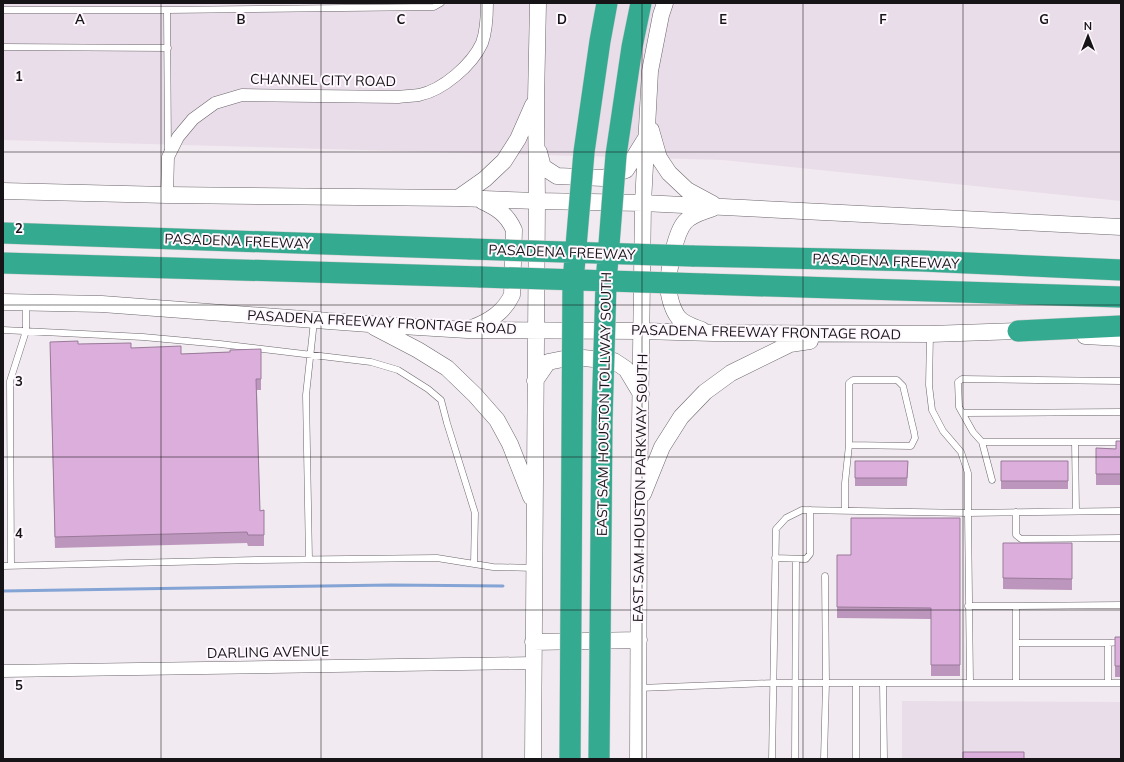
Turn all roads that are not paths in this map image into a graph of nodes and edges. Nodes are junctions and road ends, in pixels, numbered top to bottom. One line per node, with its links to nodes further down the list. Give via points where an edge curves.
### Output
1 (441, 3): 7 (lane, via 434,7)
2 (487, 3): 17 (street, CHANNEL CITY ROAD, via 482,42 472,58 442,86 420,95 398,97 242,95 215,103 193,119 178,137)
3 (538, 3): 13 (main road)
4 (607, 3): 96 (highway, bridge, via 584,152 573,282)
5 (641, 3): 97 (highway, EAST SAM HOUSTON TOLLWAY SOUTH, bridge, via 616,155 606,283)
6 (665, 3): 14 (main road, EAST SAM HOUSTON PARKWAY SOUTH, via 650,71)
7 (344, 5): 10 (lane)
8 (160, 6): 9 (lane); 10 (lane)
9 (3, 10)
10 (167, 10): 12 (lane)
11 (3, 47): 12 (lane)
12 (168, 48): 17 (lane)
13 (536, 100): 16 (main road); 20 (main road, via 518,139 504,161 485,179)
14 (647, 118): 15 (main road, EAST SAM HOUSTON PARKWAY SOUTH); 24 (main road, via 659,158 669,173 687,190)
15 (646, 138): 16 (main road, via 626,170 603,178 557,176 543,167); 23 (main road, EAST SAM HOUSTON PARKWAY SOUTH)
16 (536, 142): 22 (main road)
17 (168, 157): 19 (street, CHANNEL CITY ROAD)
18 (3, 191): 19 (main road)
19 (167, 195): 20 (main road)
20 (458, 198): 21 (main road)
21 (478, 200): 22 (main road); 38 (main road, via 504,214 514,230 512,295 508,304 490,320)
22 (537, 201): 23 (main road); 39 (main road)
23 (643, 203): 24 (main road); 41 (main road, EAST SAM HOUSTON PARKWAY SOUTH)
24 (718, 206): 25 (main road); 43 (main road, via 692,216 682,225 677,236 668,286 677,317 688,325)
25 (1121, 228)
26 (3, 233): 28 (highway, PASADENA FREEWAY, bridge, via 692,256)
27 (1121, 260): 28 (highway)
28 (923, 261): 30 (highway, PASADENA FREEWAY)
29 (3, 263): 31 (highway, PASADENA FREEWAY, bridge)
30 (1121, 270)
31 (1121, 297)
32 (3, 302): 33 (main road, PASADENA FREEWAY FRONTAGE ROAD)
33 (26, 302): 34 (main road, PASADENA FREEWAY FRONTAGE ROAD, via 102,304); 40 (lane)
34 (314, 320): 35 (main road, PASADENA FREEWAY FRONTAGE ROAD); 47 (lane)
35 (369, 324): 38 (main road, PASADENA FREEWAY FRONTAGE ROAD); 59 (main road, via 447,368 475,395 497,420)
36 (1121, 326): 42 (highway)
37 (3, 330): 40 (lane)
38 (467, 330): 39 (main road, PASADENA FREEWAY FRONTAGE ROAD)
39 (535, 330): 41 (main road, PASADENA FREEWAY FRONTAGE ROAD); 48 (main road)
40 (26, 331): 47 (lane, via 143,337); 72 (lane, via 10,381)
41 (642, 331): 43 (main road, PASADENA FREEWAY FRONTAGE ROAD); 50 (main road, EAST SAM HOUSTON PARKWAY SOUTH)
42 (1018, 331): 45 (main road, PASADENA FREEWAY FRONTAGE ROAD); 46 (main road, PASADENA FREEWAY FRONTAGE ROAD)
43 (713, 333): 44 (main road, PASADENA FREEWAY FRONTAGE ROAD)
44 (853, 333): 45 (main road, PASADENA FREEWAY FRONTAGE ROAD); 58 (main road, via 790,344 731,373 705,392 681,417 662,447)
45 (930, 334): 65 (lane, via 929,385 932,410 943,431 961,452 968,473)
46 (1121, 338)
47 (310, 355): 68 (lane, via 306,394); 70 (lane, via 371,362 398,370 441,400 475,513)
48 (535, 381): 50 (main road, via 548,362 573,357 614,361 626,369); 59 (main road)
49 (1121, 382): 52 (lane, via 962,379 958,382 959,407)
50 (641, 394): 58 (main road, EAST SAM HOUSTON PARKWAY SOUTH)
51 (1121, 412): 52 (lane)
52 (963, 413): 53 (lane, via 973,432)
53 (982, 442): 54 (lane); 57 (lane)
54 (1075, 442): 55 (lane); 62 (lane)
55 (1121, 442)
56 (849, 445): 56 (lane, via 849,383 853,380 897,380 903,386 914,432 915,438 911,446); 61 (lane)
57 (992, 480)
58 (640, 503): 78 (main road, EAST SAM HOUSTON PARKWAY SOUTH)
59 (534, 504): 73 (main road)
60 (810, 510): 61 (lane); 67 (lane, via 802,510 786,518 776,529); 69 (lane, via 810,554 806,559)
61 (845, 511): 65 (lane)
62 (1076, 511): 63 (lane); 64 (lane)
63 (1121, 511)
64 (1016, 512): 65 (lane); 66 (lane, via 1016,535 1021,539)
65 (968, 513): 76 (lane)
66 (1121, 538)
67 (775, 558): 69 (lane); 85 (lane)
68 (309, 559): 70 (lane, via 437,558); 72 (lane)
69 (796, 559): 86 (lane)
70 (474, 564): 73 (lane)
71 (3, 566): 72 (lane)
72 (11, 566)
73 (534, 568): 79 (main road)
74 (825, 576): 87 (lane)
75 (1121, 605): 77 (lane)
76 (968, 606): 77 (lane); 90 (lane)
77 (1016, 606): 80 (lane)
78 (639, 640): 79 (main road); 94 (main road, EAST SAM HOUSTON PARKWAY SOUTH)
79 (533, 642): 83 (main road)
80 (1016, 642): 82 (lane); 91 (lane)
81 (1121, 642): 82 (lane)
82 (1108, 643): 92 (lane)
83 (533, 663): 84 (street, DARLING AVENUE); 95 (main road)
84 (3, 671)
85 (773, 683): 86 (lane); 94 (lane); 99 (lane)
86 (795, 683): 87 (lane); 100 (lane)
87 (826, 683): 88 (lane); 101 (lane)
88 (856, 683): 89 (lane); 102 (lane)
89 (883, 683): 90 (lane); 103 (lane)
90 (970, 683): 91 (lane)
91 (1016, 683): 92 (lane)
92 (1108, 683): 93 (lane)
93 (1121, 683)
94 (639, 688): 98 (main road, EAST SAM HOUSTON PARKWAY SOUTH)
95 (533, 759)
96 (570, 759)
97 (599, 759)
98 (638, 759)
99 (772, 759)
100 (795, 759)
101 (824, 759)
102 (856, 759)
103 (884, 759)

